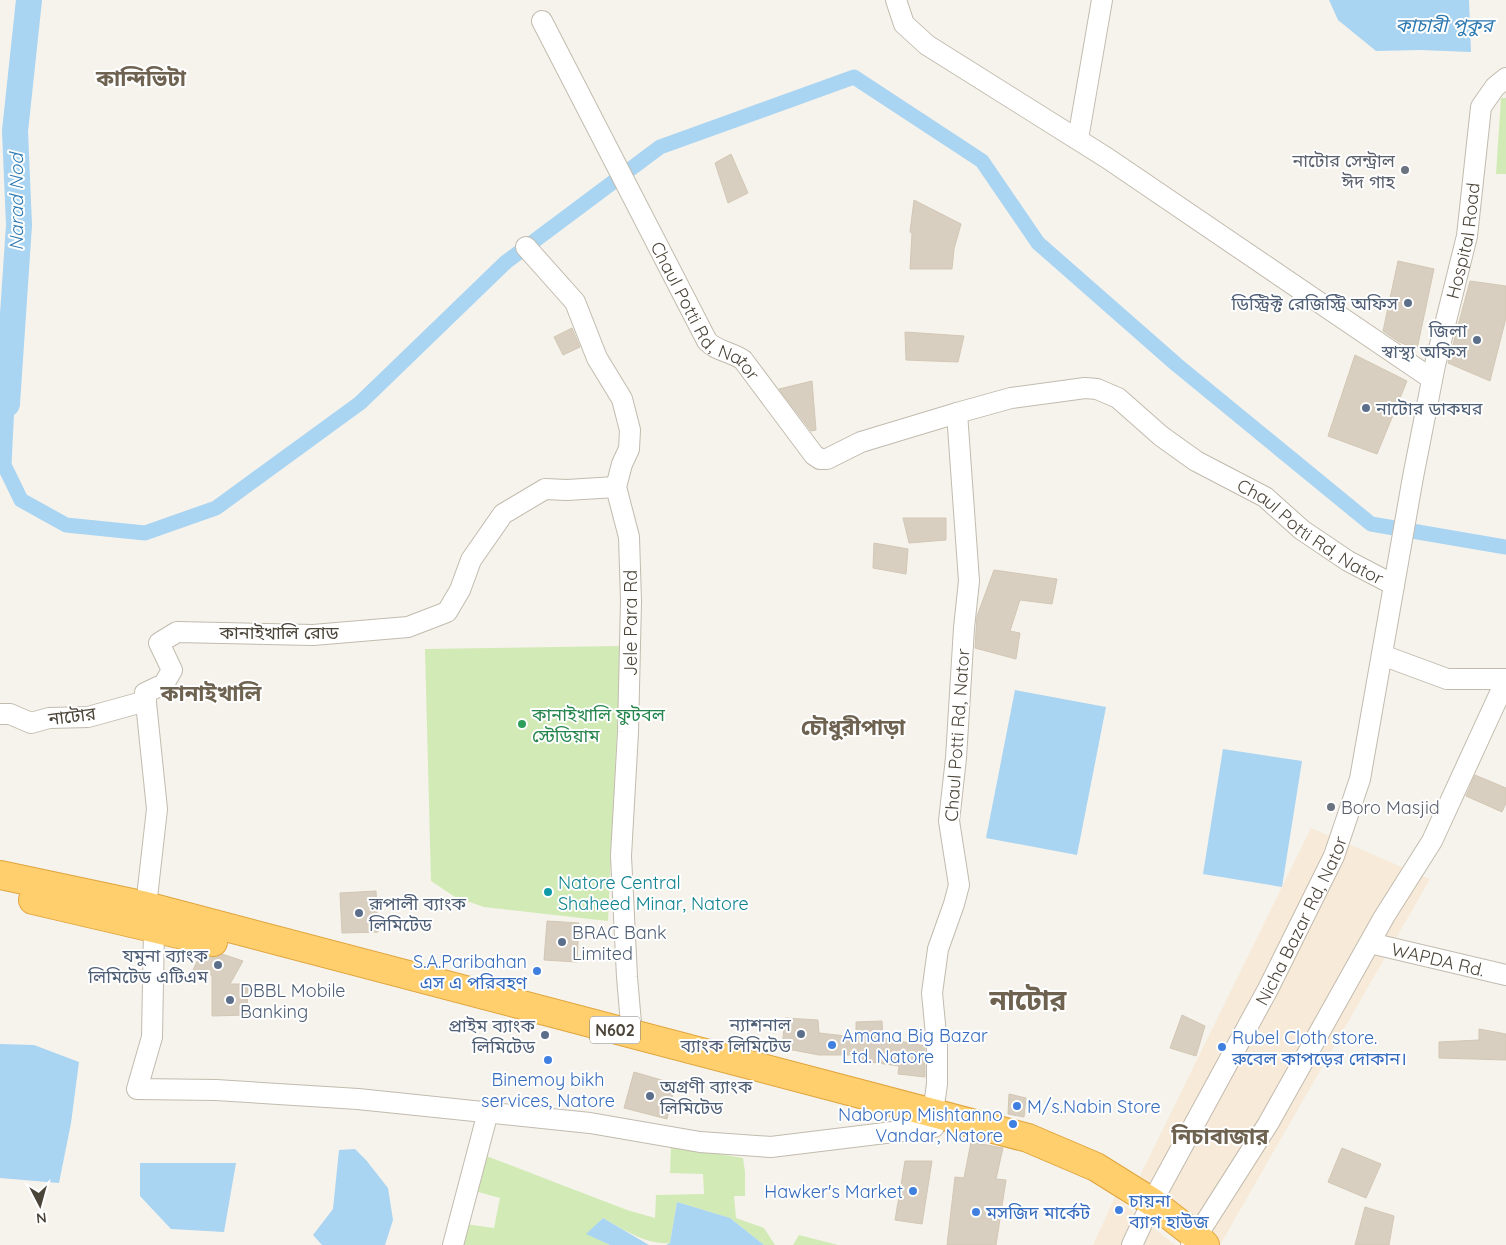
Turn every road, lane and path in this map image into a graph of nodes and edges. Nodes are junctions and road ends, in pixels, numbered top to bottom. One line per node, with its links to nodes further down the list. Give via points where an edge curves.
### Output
1 (896, 0): 5 (street, via 904,24 927,45)
2 (1102, 0): 5 (street)
3 (542, 21): 8 (street, Chaul Potti Rd, Nator, via 707,341 744,360 814,455 827,459 861,442)
4 (1506, 78): 7 (street, Hospital Road, via 1481,107 1467,236)
5 (1078, 139): 7 (street)
6 (526, 247): 9 (street, Jele Para Rd, via 575,302 597,358 622,399 630,430 629,449)
7 (1432, 379): 10 (street, Hospital Road)
8 (958, 413): 11 (street, Chaul Potti Rd, Nator, via 1011,398 1097,389 1118,398 1161,436 1196,461 1264,497 1348,561); 23 (street, Chaul Potti Rd, Nator, via 969,581 949,821 959,885 938,949 932,993)
9 (616, 487): 14 (street, কানাইখালি রোড, via 545,489 503,514 471,560 460,590 447,612 408,627 313,636 177,632 160,644 172,670 164,684 145,693); 21 (street, Jele Para Rd, via 629,537 632,601 621,856)
10 (1409, 499): 11 (street, Nicha Bazar Rd, Nator)
11 (1394, 585): 12 (street, Nicha Bazar Rd, Nator)
12 (1382, 655): 13 (street, via 1447,679); 24 (street, Nicha Bazar Rd, Nator, via 1360,779 1334,856 1268,989)
13 (1506, 680): 19 (street, via 1432,841)
14 (146, 701): 15 (street, নাটোর, via 88,717 49,718 31,723 10,714); 18 (street, via 157,809)
15 (0, 714)
16 (0, 875): 18 (highway, N602)
17 (0, 893): 18 (highway, N602)
18 (150, 917): 21 (highway, N602); 22 (street, via 152,1038 137,1090 267,1093); 23 (highway, N602, via 231,946 765,1087)
19 (1370, 943): 20 (street, WAPDA Rd.); 25 (street, via 1268,1124)
20 (1506, 975)
21 (632, 1034): 23 (highway, N602)
22 (488, 1112): 23 (street, via 590,1123 700,1142 771,1147); 26 (street)
23 (942, 1122): 24 (highway, N602, via 1024,1151)
24 (1149, 1208): 25 (highway, N602); 27 (street, Nicha Bazar Rd, Nator)
25 (1193, 1243)
26 (453, 1245)
27 (1132, 1245)

